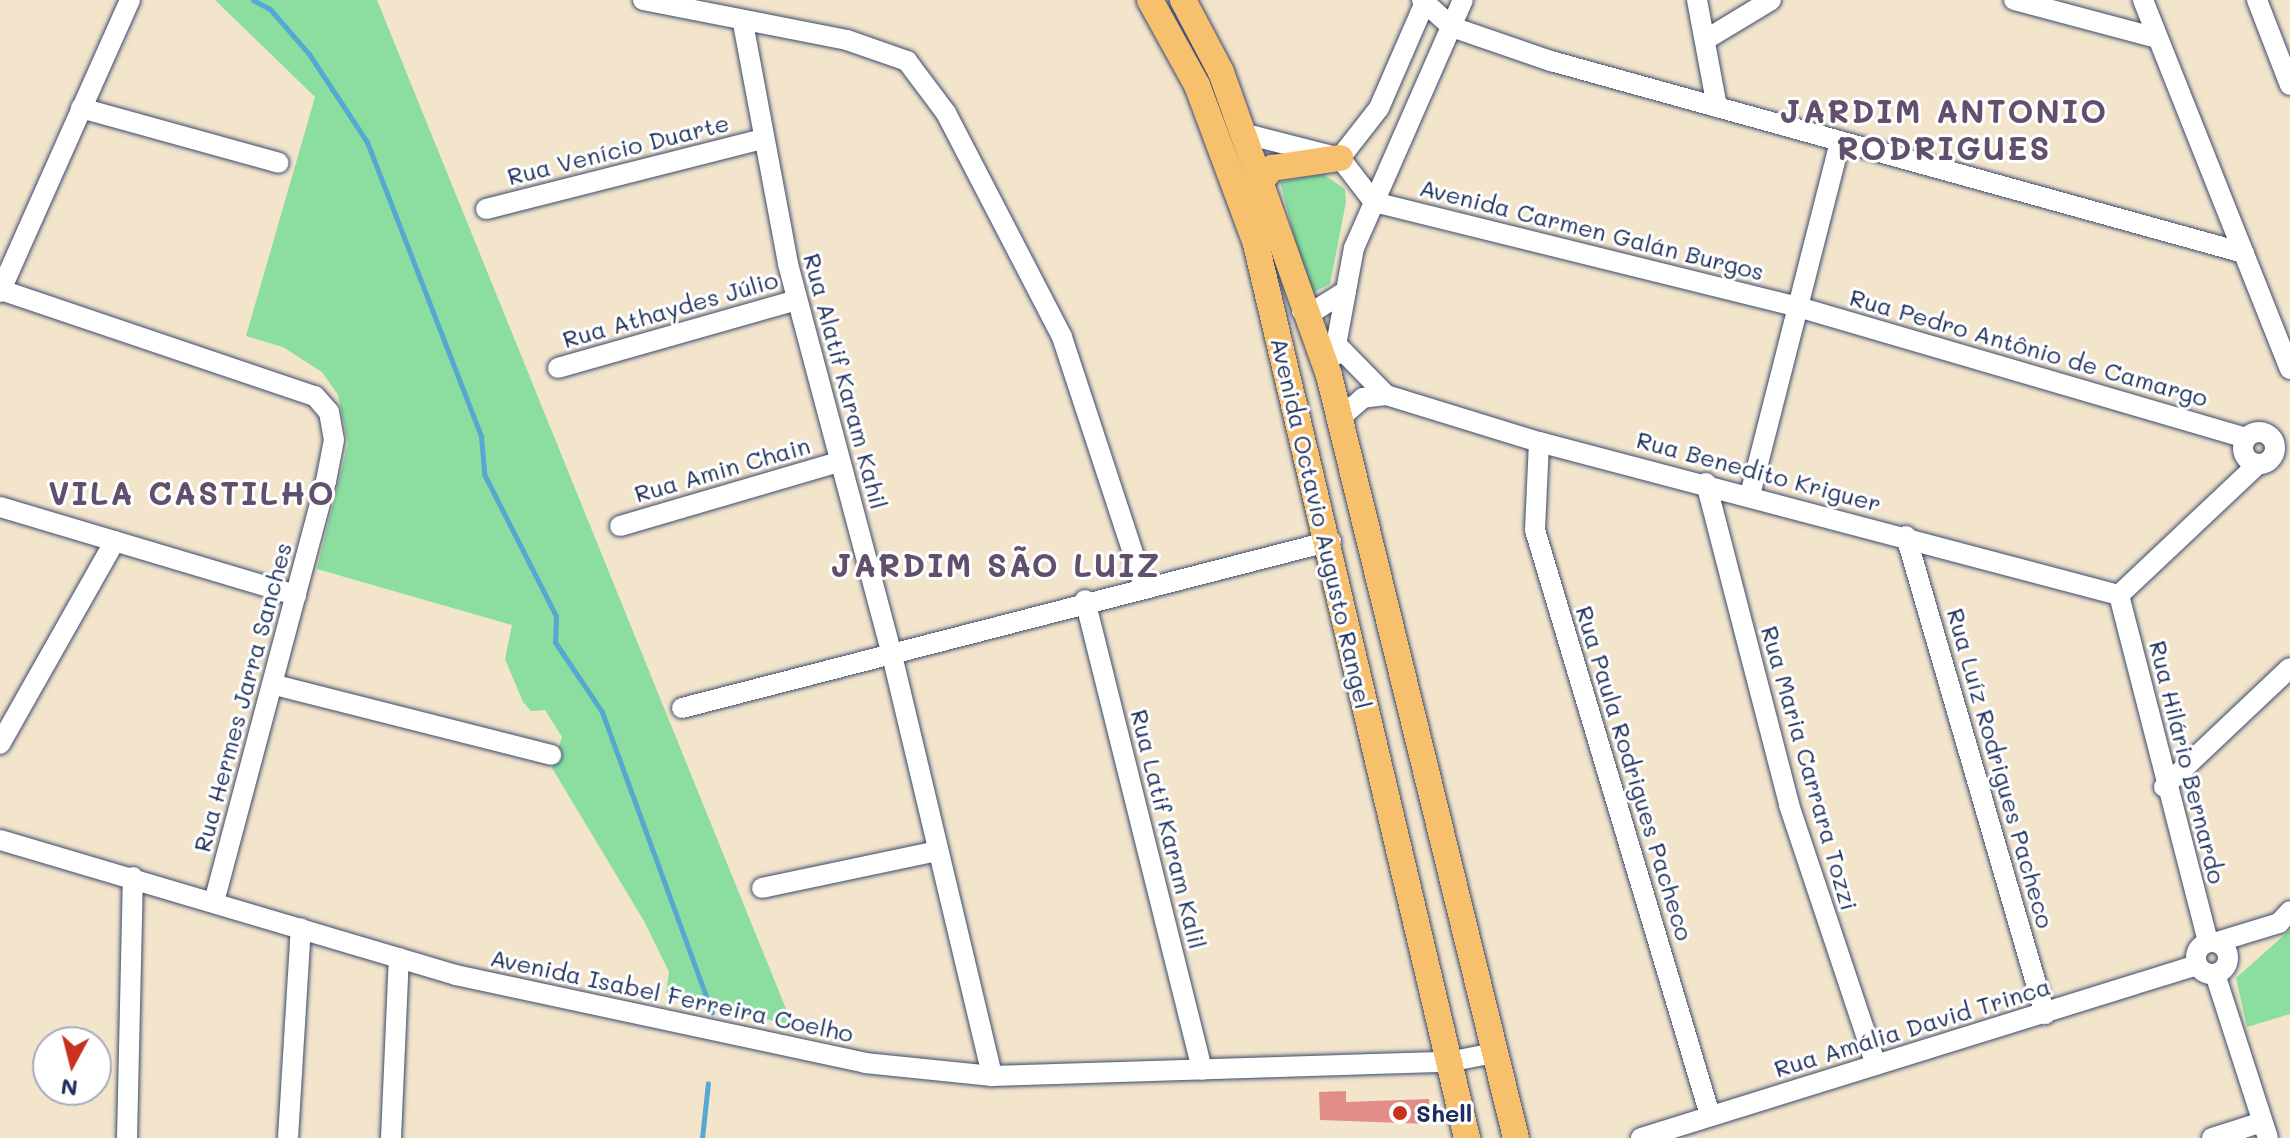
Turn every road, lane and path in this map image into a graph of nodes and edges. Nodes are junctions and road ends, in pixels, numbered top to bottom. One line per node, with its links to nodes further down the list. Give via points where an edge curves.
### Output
1 (130, 0): 18 (street)
2 (643, 0): 12 (street)
3 (1150, 0): 27 (main road, Avenida Octavio Augusto Rangel, via 1197,85)
4 (1183, 0): 19 (main road, Avenida Octavio Augusto Rangel)
5 (1463, 0): 13 (street)
6 (1697, 0): 15 (street)
7 (1771, 0): 15 (street)
8 (2014, 0): 14 (street)
9 (2143, 0): 14 (street)
10 (2257, 0): 16 (street)
11 (1425, 1): 13 (street); 22 (street, via 1379,108)
12 (743, 23): 20 (street, Rua Alatif Karam Kahil); 52 (street, via 894,52 946,113 1062,337)
13 (1452, 27): 17 (street); 25 (street)
14 (2157, 38): 28 (street)
15 (1705, 40): 17 (street)
16 (2290, 85)
17 (1717, 107): 21 (street)
18 (81, 108): 23 (street); 29 (street)
19 (1242, 133): 22 (street); 24 (main road, Avenida Octavio Augusto Rangel)
20 (762, 139): 26 (street, Rua Venício Duarte); 31 (street, Rua Alatif Karam Kahil)
21 (1840, 143): 28 (street); 32 (street)
22 (1340, 158): 24 (main road, via 1282,165); 25 (street)
23 (279, 163)
24 (1257, 177): 27 (main road, via 1250,192); 33 (main road, Avenida Octavio Augusto Rangel)
25 (1374, 202): 30 (street); 32 (street, Avenida Carmen Galán Burgos)
26 (486, 209)
27 (1256, 244): 33 (main road, via 1281,295); 51 (main road, Avenida Octavio Augusto Rangel)
28 (2244, 253): 36 (street)
29 (0, 291): 53 (street, Rua Hermes Jarra Sanches, via 315,396 329,412 334,440)
30 (1346, 291): 33 (street); 34 (street)
31 (797, 300): 35 (street, Rua Athaydes Júlio); 43 (street, Rua Alatif Karam Kahil)
32 (1798, 307): 40 (street, Rua Pedro Antônio de Camargo); 46 (street)
33 (1302, 311): 37 (main road, Avenida Octavio Augusto Rangel)
34 (1337, 345): 37 (street); 38 (street, Rua Benedito Kriguer)
35 (558, 368)
36 (2290, 369)
37 (1329, 375): 39 (main road, Avenida Octavio Augusto Rangel)
38 (1386, 395): 39 (street, via 1363,398); 41 (street, Rua Benedito Kriguer)
39 (1339, 419): 74 (main road, Avenida Octavio Augusto Rangel)
40 (2246, 438): 42 (street, Rua Pedro Antônio de Camargo, via 2261,431); 44 (street, via 2245,457)
41 (1539, 442): 45 (street, Rua Benedito Kriguer); 79 (street, Rua Paula Rodrigues Pacheco, via 1535,530)
42 (2283, 447): 44 (street)
43 (839, 462): 48 (street, Rua Amin Chain); 56 (street, Rua Alatif Karam Kahil)
44 (2258, 464): 54 (street)
45 (1706, 483): 46 (street, Rua Benedito Kriguer); 76 (street, Rua Maria Carrara Tozzi, via 1789,805)
46 (1750, 495): 49 (street, Rua Benedito Kriguer)
47 (0, 507): 50 (street)
48 (620, 526)
49 (1906, 536): 54 (street, Rua Benedito Kriguer); 73 (street, Rua Luíz Rodrigues Pacheco)
50 (115, 541): 53 (street); 60 (street)
51 (1331, 541): 52 (street); 75 (main road, Avenida Octavio Augusto Rangel)
52 (1144, 587): 55 (street)
53 (296, 595): 58 (street, Rua Hermes Jarra Sanches)
54 (2119, 595): 62 (street, Rua Hilário Bernardo)
55 (1085, 600): 56 (street); 77 (street, Rua Latif Karam Kalil)
56 (891, 651): 59 (street); 64 (street, Rua Alatif Karam Kahil)
57 (2290, 668): 62 (street)
58 (275, 685): 61 (street); 67 (street, Rua Hermes Jarra Sanches)
59 (682, 708)
60 (0, 744)
61 (551, 755)
62 (2164, 787): 70 (street, Rua Hilário Bernardo)
63 (0, 840): 65 (street, Avenida Isabel Ferreira Coelho)
64 (937, 851): 66 (street); 78 (street, Rua Alatif Karam Kahil)
65 (133, 877): 67 (street, Avenida Isabel Ferreira Coelho); 81 (street)
66 (762, 888)
67 (214, 901): 69 (street, Avenida Isabel Ferreira Coelho)
68 (2290, 911): 70 (street, via 2279,923)
69 (301, 928): 71 (street, Avenida Isabel Ferreira Coelho); 82 (street)
70 (2213, 942): 72 (street, via 2198,949); 72 (street, Rua Hilário Bernardo, via 2229,959)
71 (399, 958): 78 (street, Avenida Isabel Ferreira Coelho, via 741,1042); 83 (street)
72 (2206, 969): 73 (street, Rua Amália David Trinca); 80 (street)
73 (2045, 1014): 76 (street, Rua Amália David Trinca)
74 (1494, 1053): 75 (street, Avenida Isabel Ferreira Coelho); 85 (main road, Avenida Octavio Augusto Rangel)
75 (1448, 1062): 77 (street, Avenida Isabel Ferreira Coelho); 84 (main road, Avenida Octavio Augusto Rangel)
76 (1876, 1065): 79 (street, Rua Amália David Trinca)
77 (1202, 1070): 78 (street, Avenida Isabel Ferreira Coelho)
78 (992, 1076)
79 (1710, 1115): 86 (street, Rua Amália David Trinca)
80 (2265, 1130): 87 (street)
81 (127, 1138)
82 (288, 1138)
83 (391, 1138)
84 (1467, 1138)
85 (1516, 1138)
86 (1641, 1138)
87 (2212, 1138)

